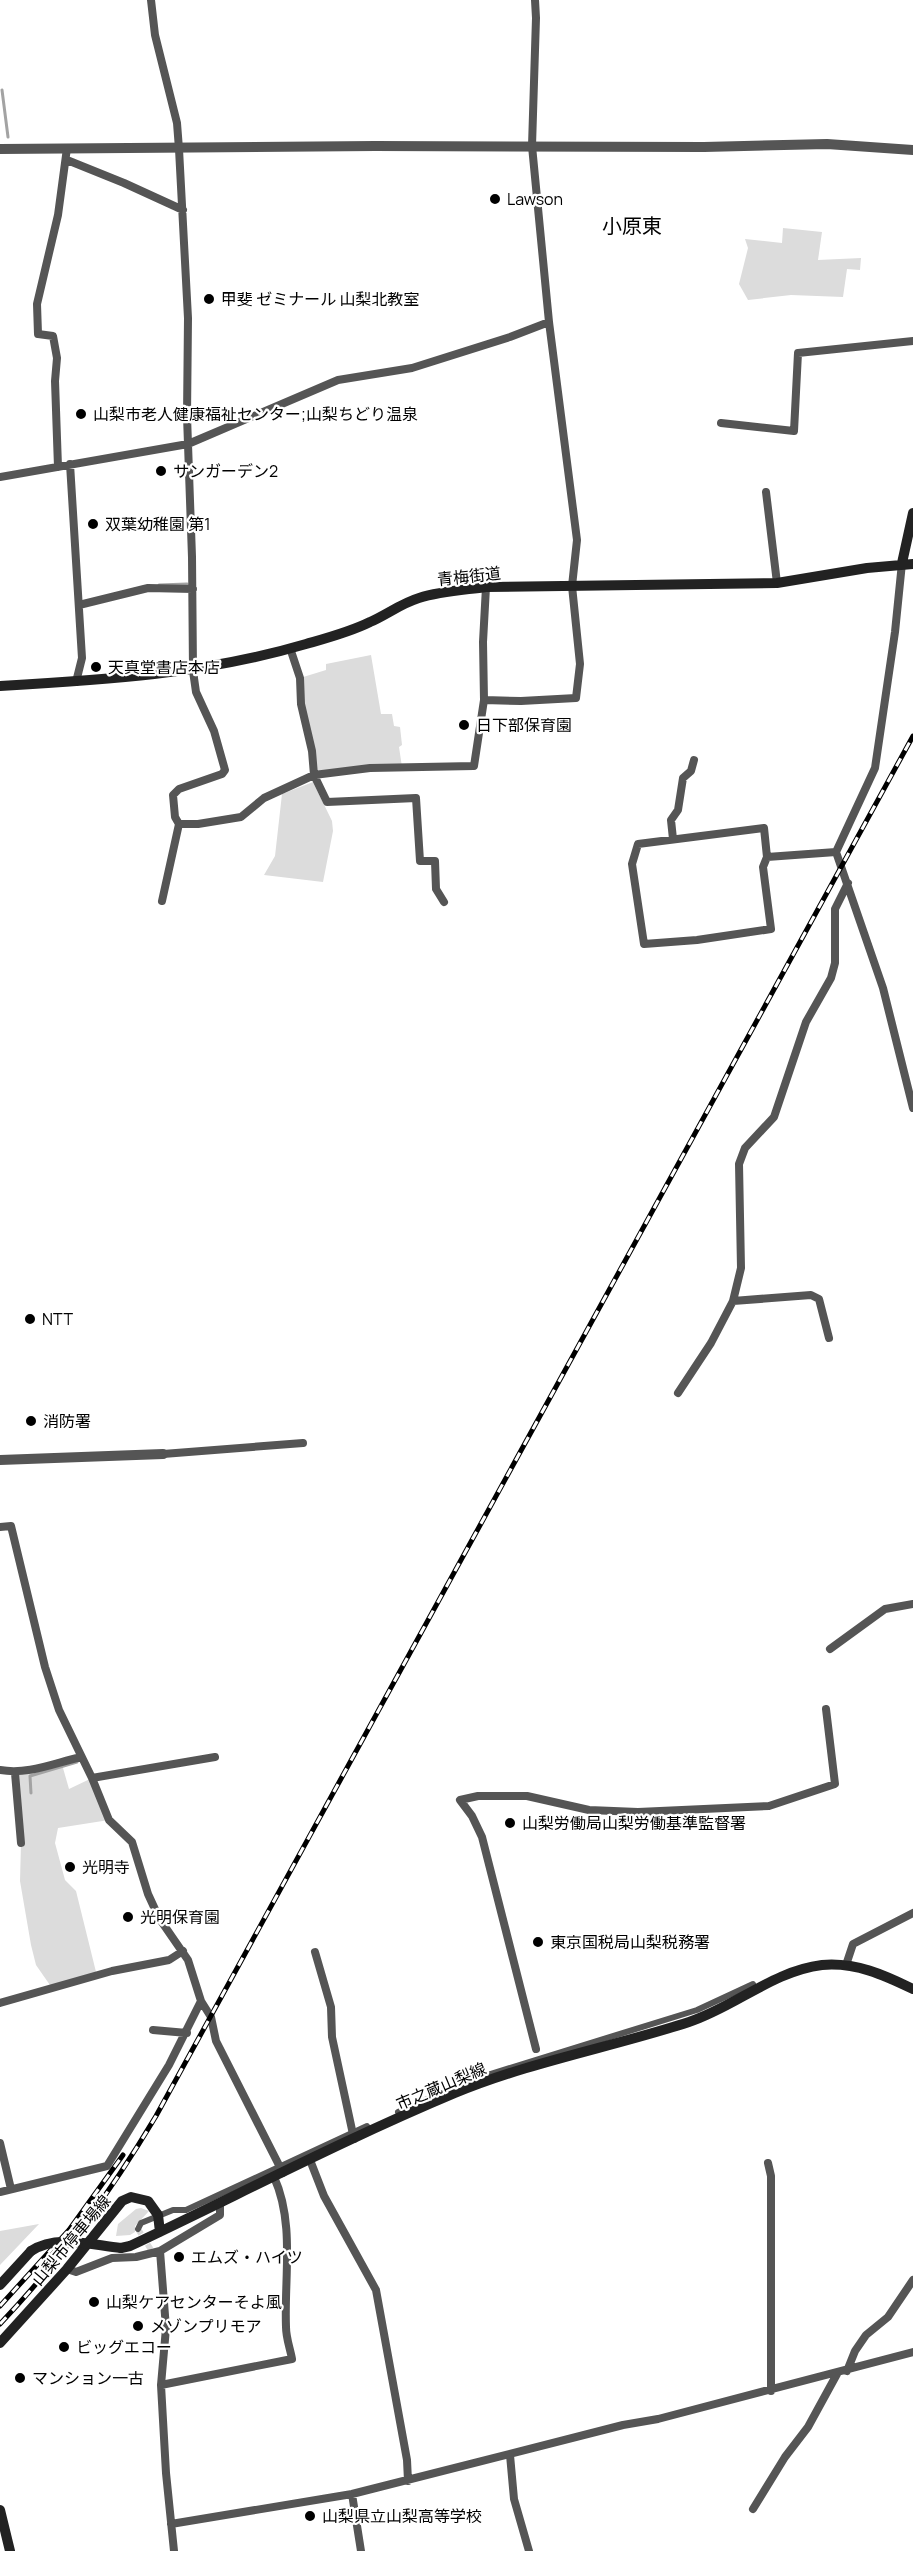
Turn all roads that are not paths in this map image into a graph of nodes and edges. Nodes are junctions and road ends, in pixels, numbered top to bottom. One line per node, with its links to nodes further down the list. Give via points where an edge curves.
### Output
1 (152, 0): 5 (street, via 155,35)
2 (535, 0): 3 (street)
3 (532, 146): 5 (street); 6 (street, via 827,144); 9 (street)
4 (0, 149): 7 (street)
5 (180, 149): 7 (street); 8 (street)
6 (913, 150)
7 (67, 154): 8 (street); 14 (street, via 58,215 37,304 38,334 52,336 57,358)
8 (183, 210): 12 (street)
9 (549, 322): 12 (street, via 412,368 338,380); 20 (street, via 577,540)
10 (913, 342): 11 (street, via 798,353 794,431)
11 (721, 423)
12 (188, 444): 13 (street); 22 (street)
13 (70, 464): 14 (street); 23 (street)
14 (58, 467): 15 (street)
15 (0, 477)
16 (766, 492): 19 (street)
17 (913, 513): 18 (main road)
18 (907, 563): 19 (main road, 青梅街道); 33 (street, via 874,768)
19 (777, 583): 20 (main road, 青梅街道)
20 (572, 586): 21 (main road, 青梅街道); 28 (street, via 580,663 576,698)
21 (486, 587): 24 (main road, 青梅街道, via 417,598 368,623); 28 (street)
22 (193, 589): 23 (street, via 148,588); 25 (street)
23 (79, 605): 26 (street, via 82,658)
24 (290, 648): 25 (main road, 青梅街道); 30 (street, via 300,678)
25 (193, 671): 26 (main road, 青梅街道); 31 (street, via 196,692 214,730 225,770 173,795)
26 (76, 682): 27 (main road, 青梅街道)
27 (0, 686)
28 (484, 700): 30 (street, via 474,766 370,768)
29 (694, 760): 32 (street, via 691,771 683,778 678,810 671,820)
30 (314, 775): 31 (street, via 264,798 242,817); 37 (street, via 327,802 416,798 420,861 435,861 436,889)
31 (179, 824): 36 (street)
32 (673, 839): 34 (street, via 764,828); 34 (street, via 638,844 632,864 644,944 771,929 763,867)
33 (836, 852): 34 (street); 35 (street)
34 (767, 857)
35 (848, 883): 38 (street, via 883,988); 39 (street, via 835,909 835,963 831,978 806,1022 774,1117 745,1148 739,1164 741,1268)
36 (162, 901)
37 (444, 902)
38 (913, 1108)
39 (733, 1301): 40 (street, via 811,1295 819,1299); 41 (street)
40 (829, 1338)
41 (678, 1393)
42 (303, 1443): 43 (street)
43 (164, 1455): 44 (street)
44 (0, 1460)
45 (0, 1527): 49 (street, via 10,1526 45,1667)
46 (913, 1604): 47 (street, via 885,1609)
47 (830, 1649)
48 (826, 1709): 65 (street, via 834,1784 769,1806 619,1813 527,1796 460,1800 482,1837)
49 (81, 1757): 52 (street); 53 (street)
50 (215, 1757): 53 (street)
51 (0, 1770): 52 (street)
52 (15, 1773): 54 (street)
53 (92, 1778): 56 (street, via 109,1820 132,1842 159,1918)
54 (21, 1843)
55 (913, 1913): 58 (street, via 853,1944)
56 (183, 1951): 61 (street); 62 (street, via 169,1960 112,1971)
57 (315, 1952): 66 (street, via 331,2007 341,2082)
58 (846, 1965): 60 (main road, 市之蔵山梨線, via 873,1970); 66 (main road, 市之蔵山梨線, via 824,1965 781,1976 693,2021 510,2074)
59 (753, 1984): 66 (street, via 674,2018 468,2081)
60 (913, 1989)
61 (201, 2001): 64 (street); 70 (street)
62 (0, 2003)
63 (153, 2030): 64 (street)
64 (186, 2033): 71 (street, via 107,2166)
65 (536, 2049)
66 (354, 2136): 68 (main road, 市之蔵山梨線); 70 (street)
67 (0, 2143): 71 (street)
68 (310, 2160): 70 (main road, 市之蔵山梨線); 88 (street, via 324,2196 376,2290)
69 (768, 2163): 86 (street)
70 (279, 2172): 73 (main road, 市之蔵山梨線); 74 (street, via 186,2210); 85 (street, via 286,2215 286,2329 292,2359)
71 (11, 2189): 72 (street)
72 (0, 2192)
73 (220, 2203): 76 (main road, 市之蔵山梨線); 77 (street, via 220,2215)
74 (158, 2216): 75 (street, via 141,2223); 76 (main road); 78 (main road, 山梨市停車場線, via 144,2199 127,2198)
75 (138, 2229)
76 (160, 2232): 80 (main road, 市之蔵山梨線, bridge, via 121,2248 50,2242 31,2251)
77 (160, 2251): 78 (street, via 136,2258 112,2258 76,2272); 85 (street, via 166,2328)
78 (67, 2269): 81 (main road, 山梨市停車場線)
79 (913, 2280): 83 (street, via 888,2317 866,2335)
80 (0, 2285)
81 (0, 2343)
82 (913, 2352): 83 (street)
83 (847, 2371): 84 (street)
84 (837, 2374): 86 (street); 90 (street, via 808,2427)
85 (161, 2385): 92 (street)
86 (771, 2391): 87 (street)
87 (510, 2455): 88 (street); 96 (street, via 514,2499)
88 (408, 2481): 89 (street)
89 (352, 2494): 92 (street); 95 (street)
90 (753, 2509)
91 (0, 2510): 93 (main road)
92 (171, 2524): 94 (street)
93 (6, 2549)
94 (174, 2551)
95 (361, 2551)
96 (529, 2551)

